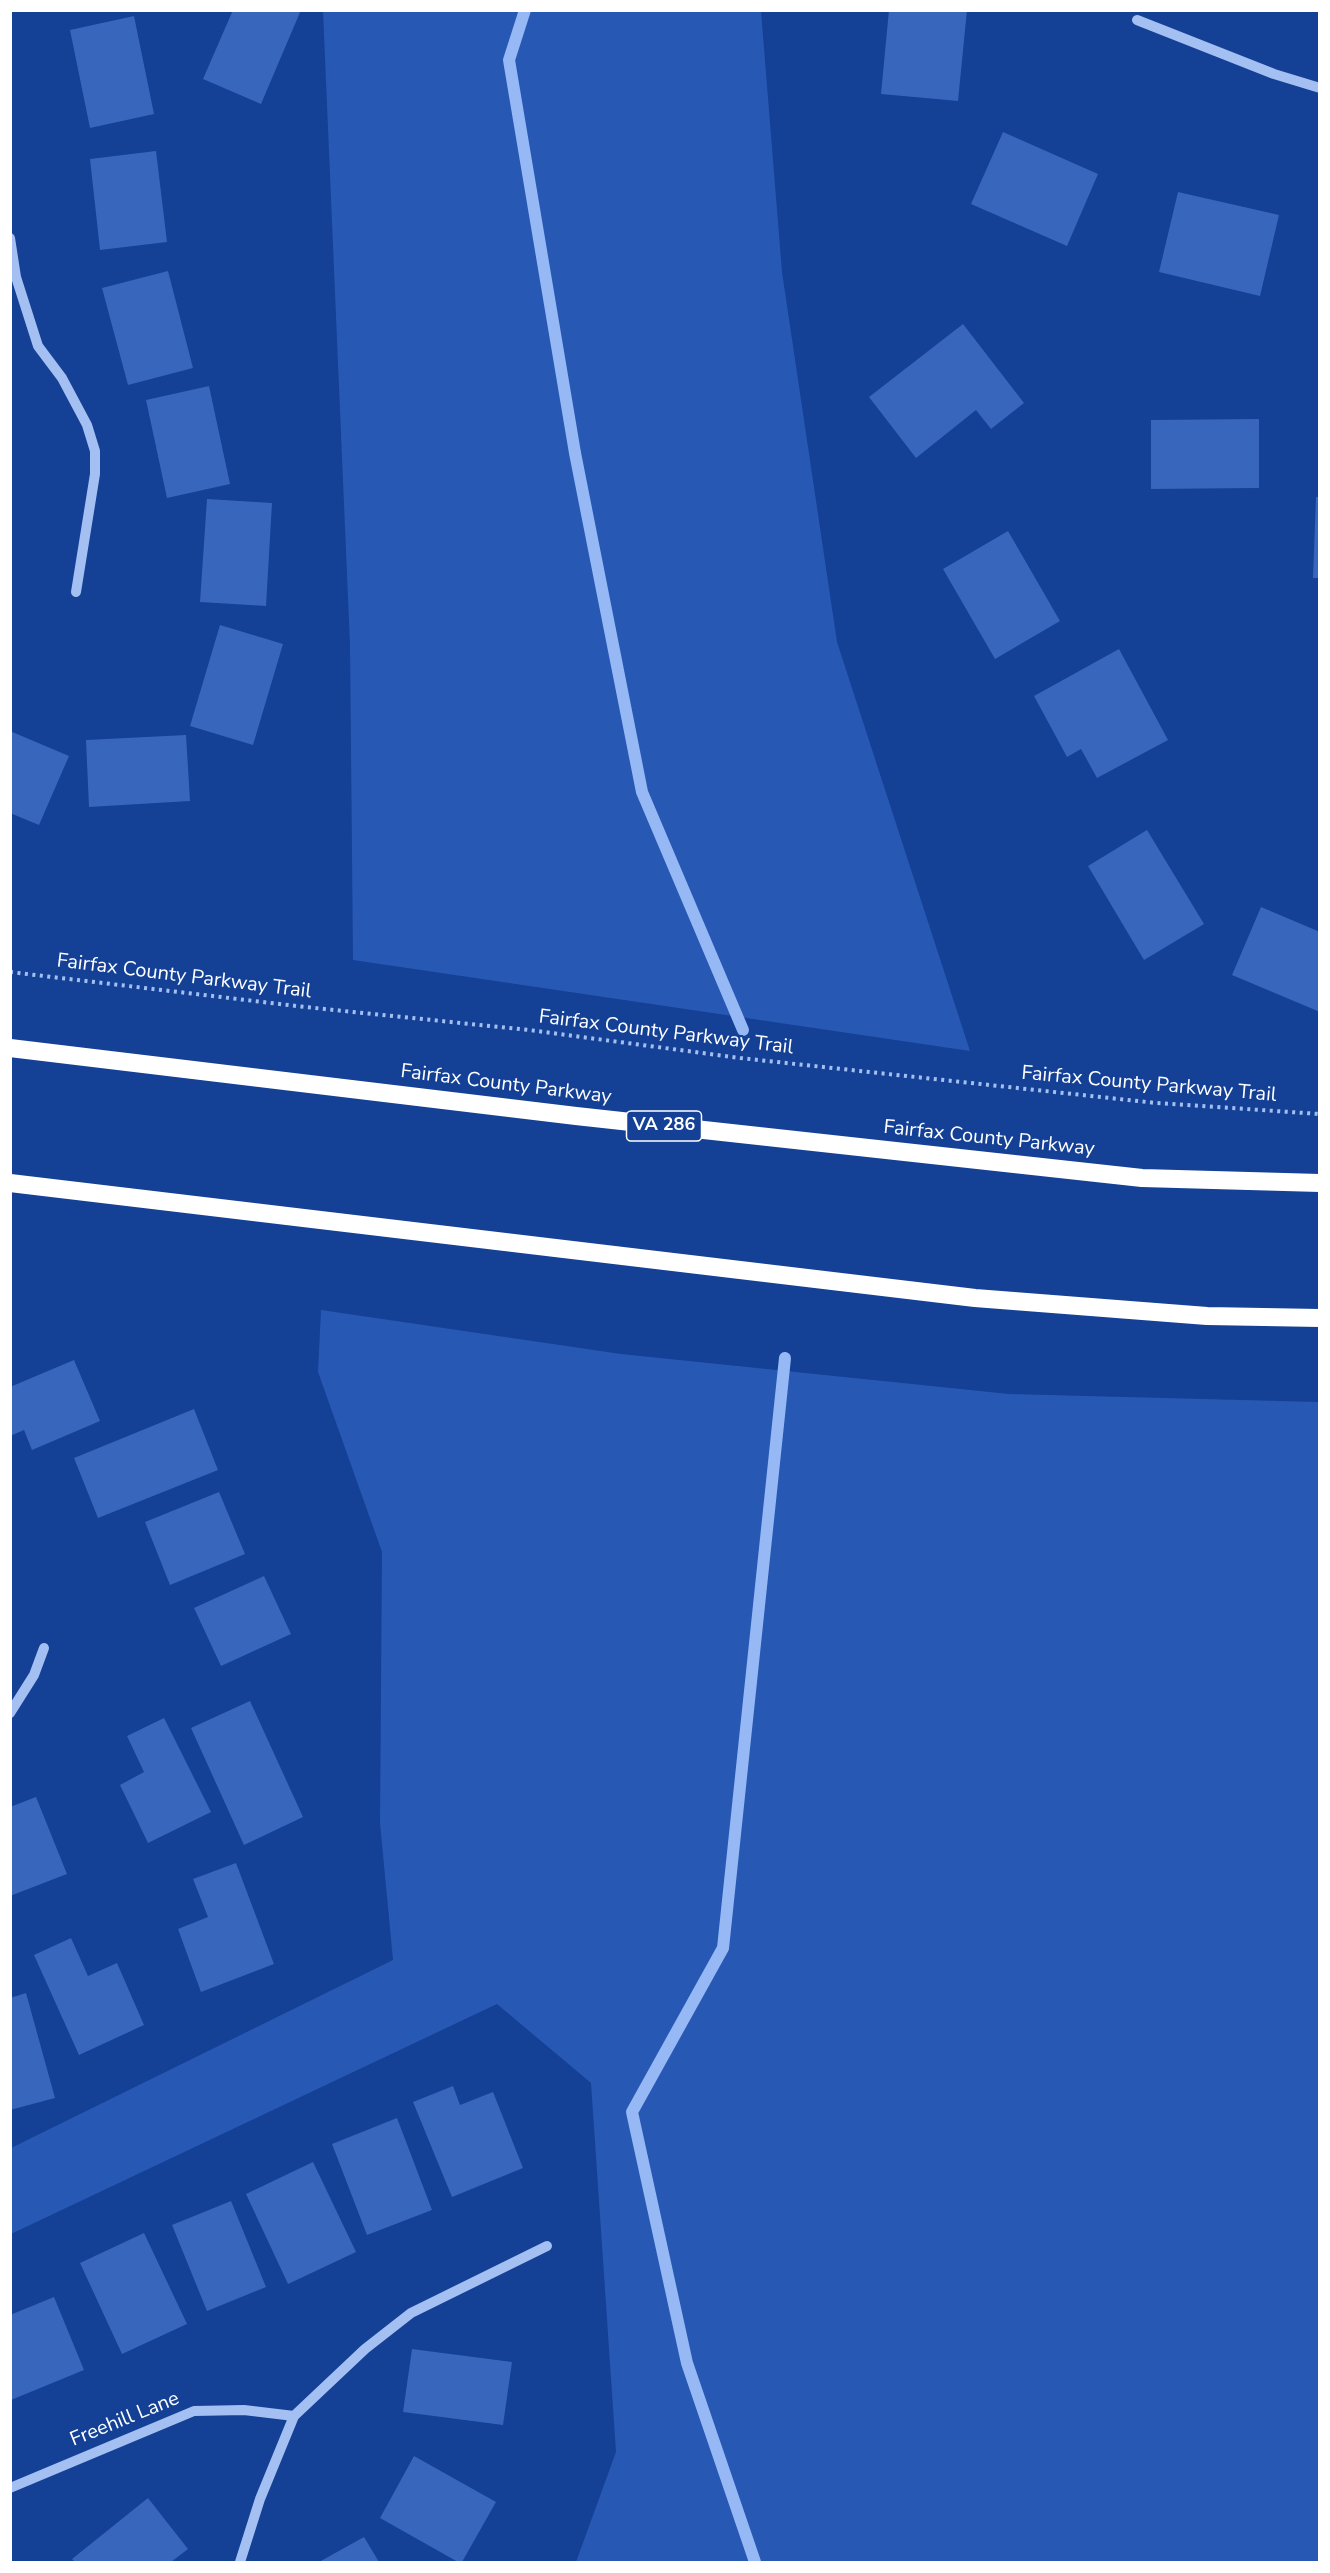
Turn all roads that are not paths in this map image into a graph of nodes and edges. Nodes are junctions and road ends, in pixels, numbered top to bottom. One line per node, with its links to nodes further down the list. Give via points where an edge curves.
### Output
1 (1137, 20): 2 (street)
2 (1320, 88)
3 (10, 238): 4 (street)
4 (16, 295): 5 (street, via 38,346 62,378 87,425 94,450 95,474)
5 (76, 592)
6 (10, 1048): 8 (highway, Fairfax County Parkway / VA 286, via 564,1115 1130,1177)
7 (10, 1183): 9 (highway, via 975,1298 1207,1316)
8 (1320, 1183)
9 (1320, 1318)
10 (44, 1648): 11 (street, via 34,1675)
11 (10, 1713)
12 (547, 2246): 13 (street, via 411,2313 364,2349)
13 (294, 2416): 14 (street, Freehill Lane, via 244,2410 194,2411); 15 (street, via 260,2499)
14 (10, 2488)
15 (240, 2562)

